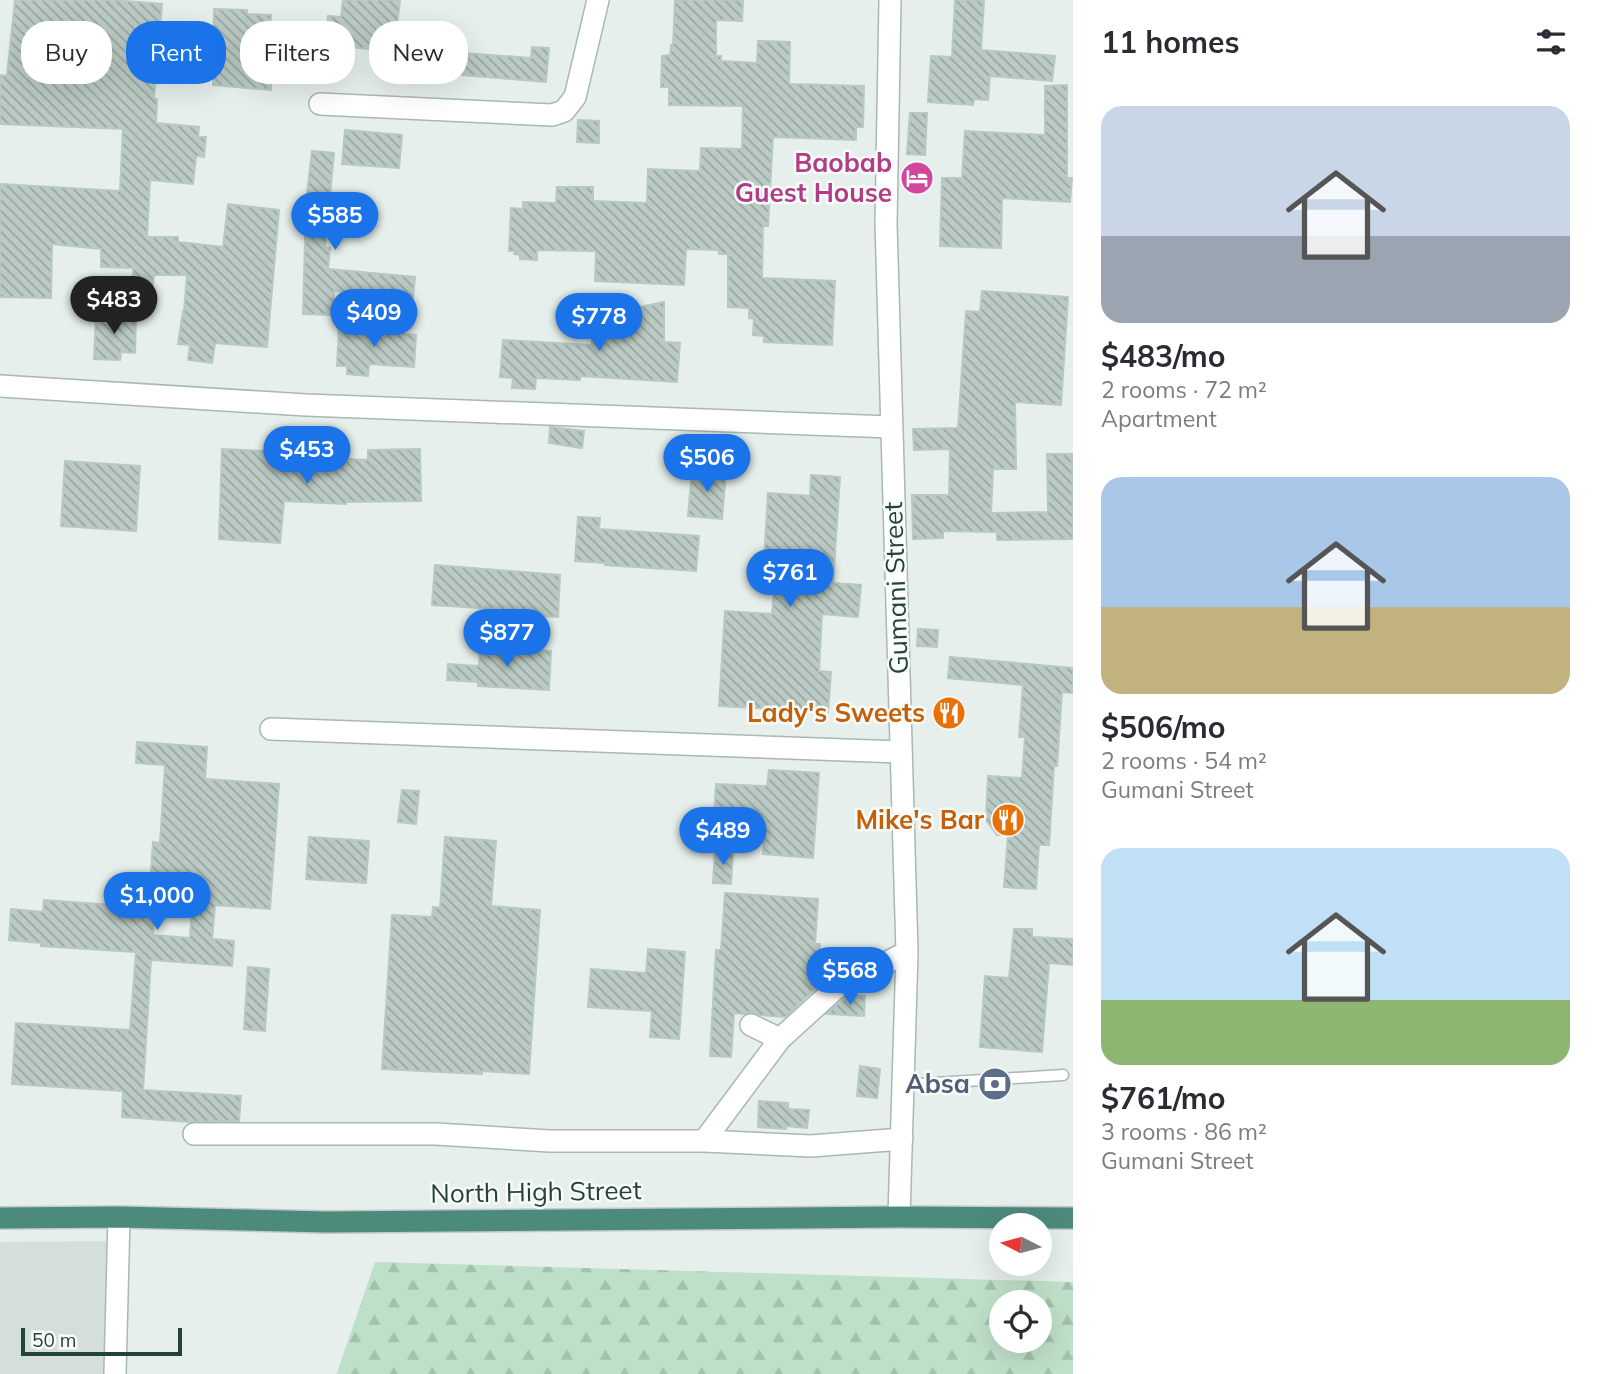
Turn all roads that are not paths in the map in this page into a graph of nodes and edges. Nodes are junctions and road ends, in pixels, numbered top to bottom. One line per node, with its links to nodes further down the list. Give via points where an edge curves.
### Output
1 (598, 0): 3 (street, via 575,97 564,111 552,115)
2 (890, 0): 5 (street, Gumani Street, via 886,223)
3 (320, 104)
4 (0, 386): 5 (street, via 306,405)
5 (891, 427): 7 (street, Gumani Street)
6 (271, 729): 7 (street)
7 (900, 751): 8 (street, Gumani Street)
8 (907, 951): 10 (street, via 835,989); 12 (street, Gumani Street)
9 (751, 1025): 10 (street)
10 (780, 1039): 15 (street)
11 (1063, 1075): 12 (lane)
12 (903, 1085): 14 (street, Gumani Street)
13 (194, 1134): 15 (street)
14 (902, 1139): 15 (street, via 811,1146); 17 (street, Gumani Street)
15 (704, 1141)
16 (118, 1217): 17 (highway, North High Street, via 326,1222); 18 (highway, North High Street); 20 (street)
17 (899, 1217): 19 (highway, North High Street)
18 (0, 1218)
19 (1073, 1218)
20 (115, 1374)

